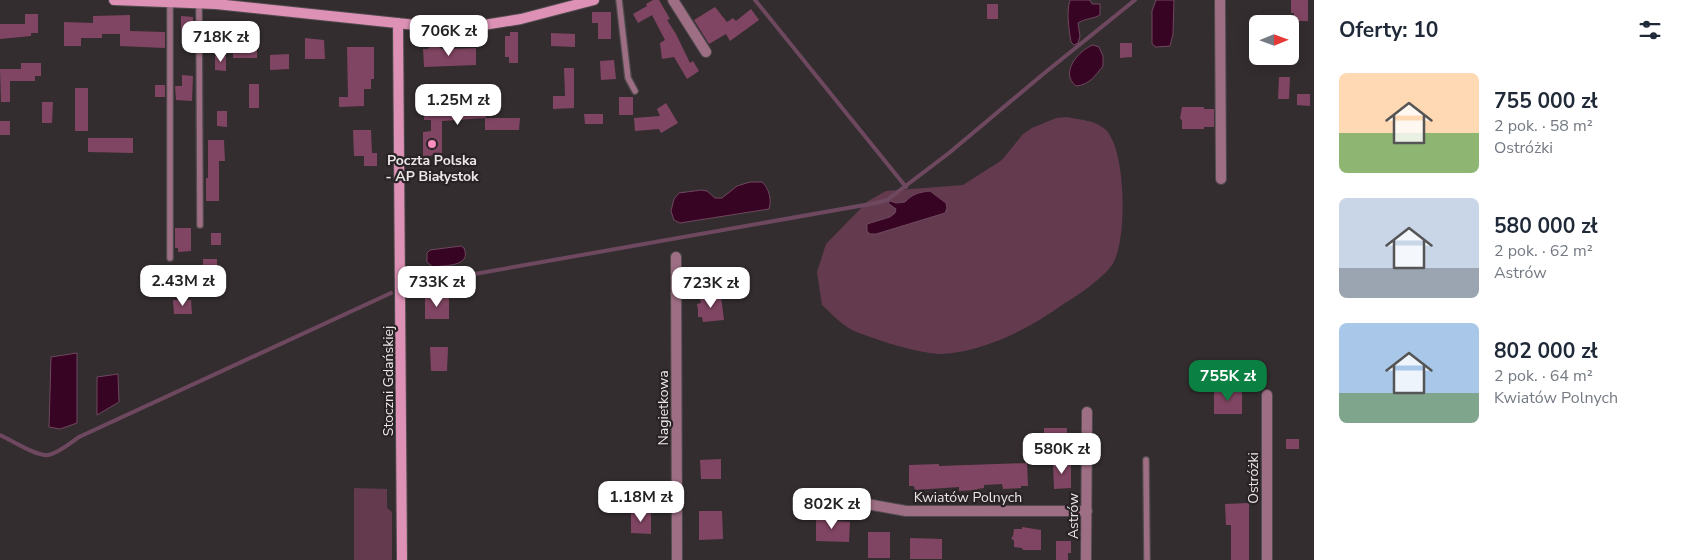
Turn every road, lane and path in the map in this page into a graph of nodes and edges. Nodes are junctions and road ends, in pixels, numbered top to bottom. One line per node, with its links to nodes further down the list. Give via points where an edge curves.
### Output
1 (114, 0): 6 (street)
2 (594, 0): 9 (street, via 521,19 465,28)
3 (619, 0): 11 (lane, via 628,78)
4 (673, 0): 10 (street)
5 (1220, 0): 12 (street)
6 (170, 2): 8 (street); 15 (lane)
7 (215, 2): 8 (street); 9 (street)
8 (199, 3): 13 (lane)
9 (398, 23): 21 (street, Stoczni Gdańskiej)
10 (706, 52)
11 (635, 91)
12 (1221, 178)
13 (200, 225)
14 (676, 256): 22 (street, Nagietkowa)
15 (170, 258)
16 (1267, 395): 25 (street, Ostróżki)
17 (1087, 412): 20 (street, Astrów)
18 (1146, 460): 24 (lane)
19 (850, 501): 20 (street, Kwiatów Polnych, via 906,511)
20 (1086, 511): 23 (street, Astrów)
21 (402, 560)
22 (677, 560)
23 (1086, 560)
24 (1146, 560)
25 (1267, 560)

